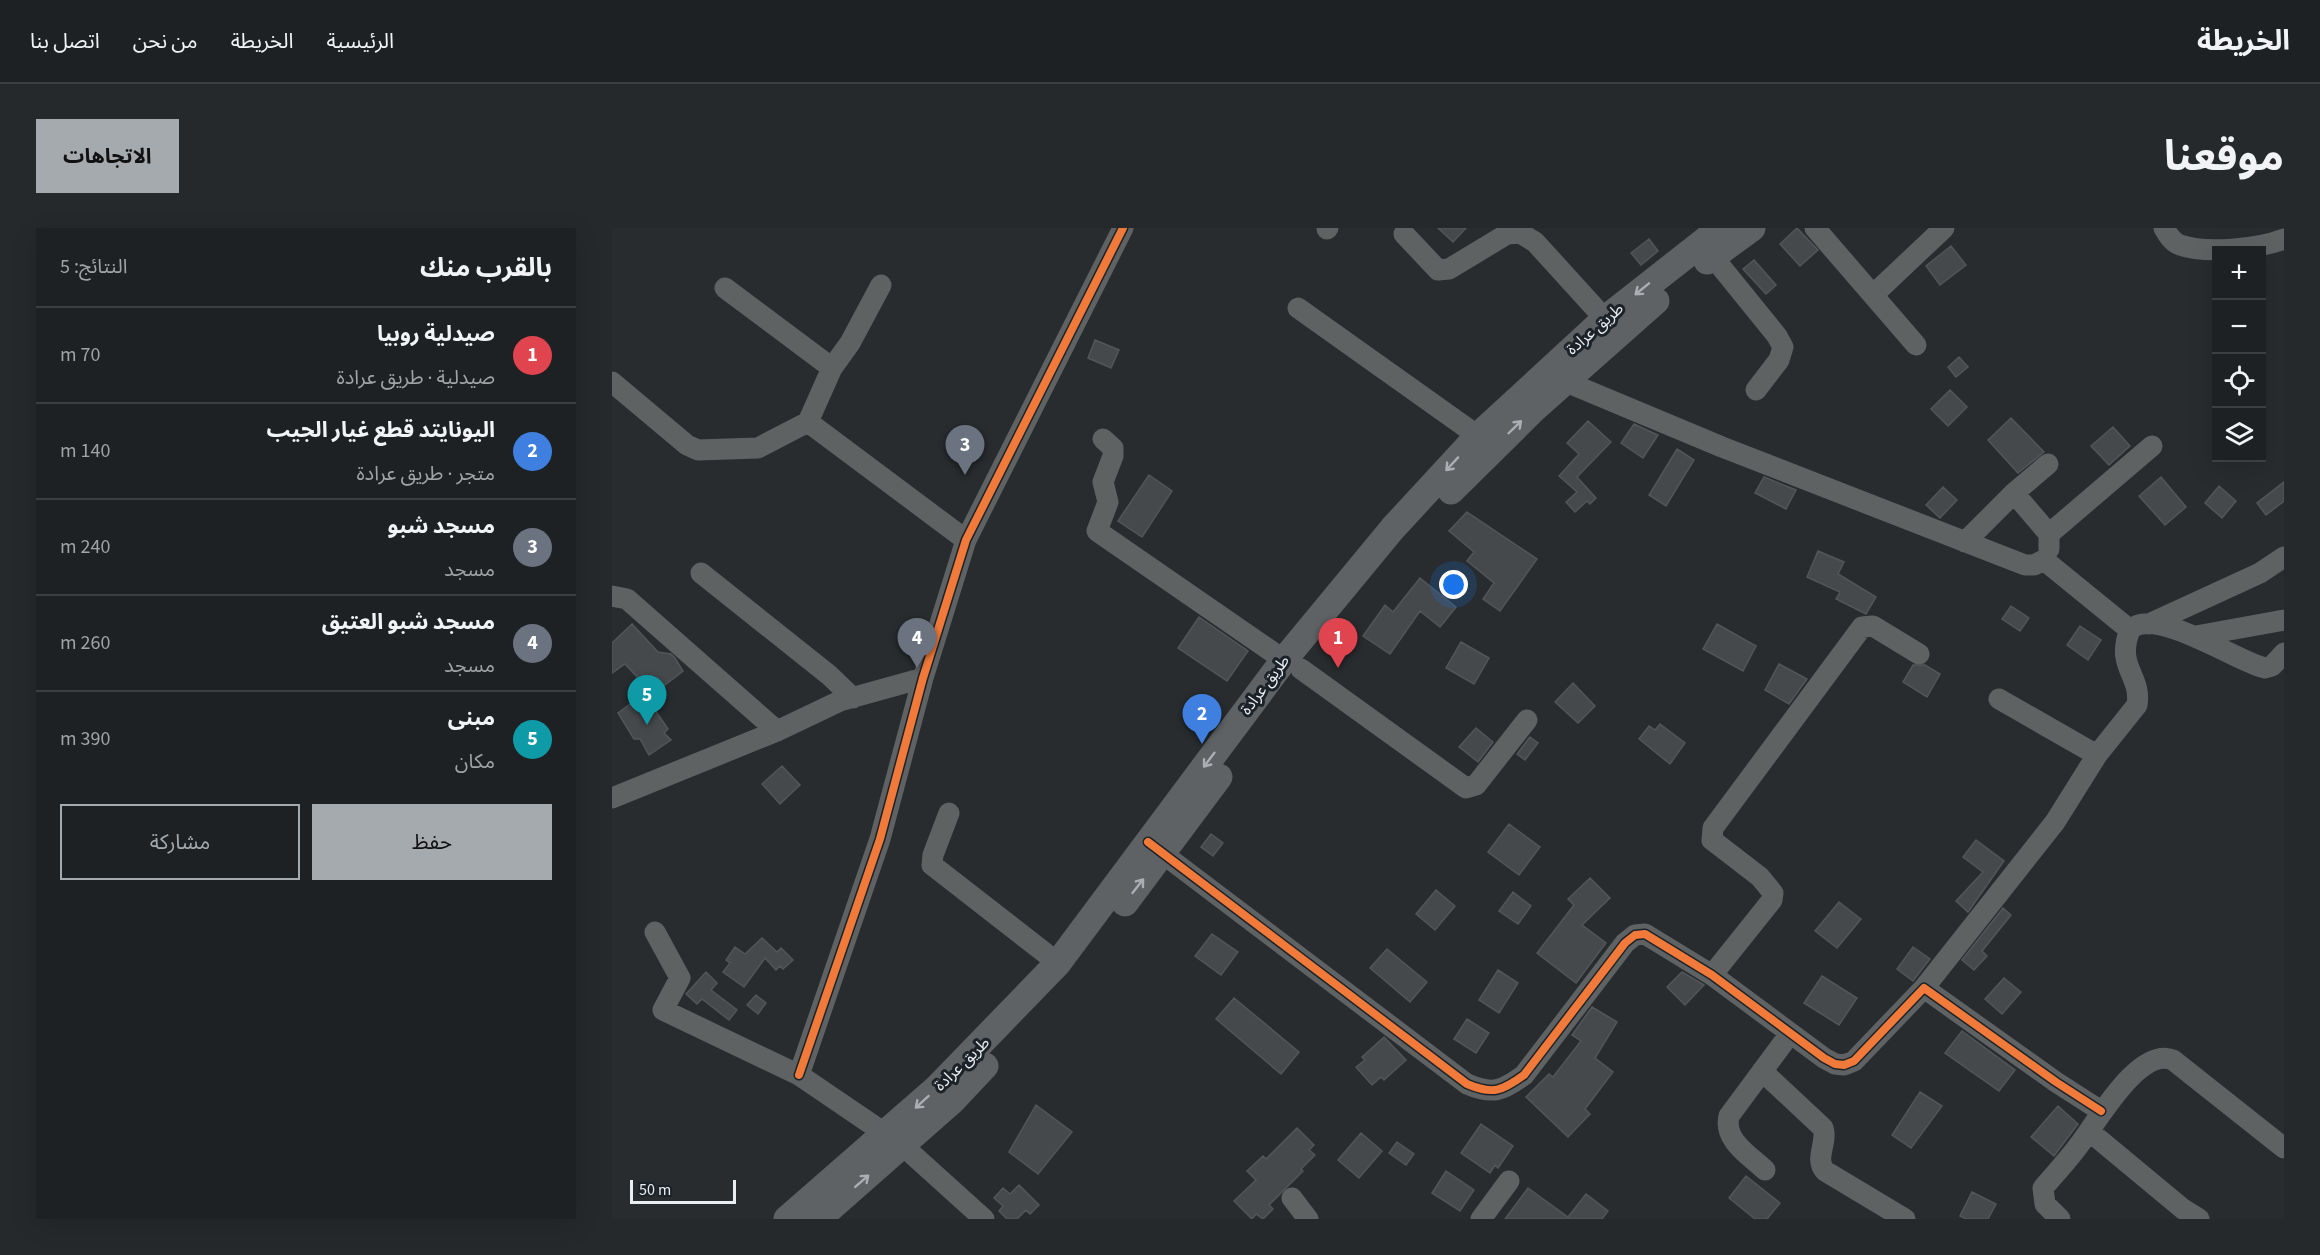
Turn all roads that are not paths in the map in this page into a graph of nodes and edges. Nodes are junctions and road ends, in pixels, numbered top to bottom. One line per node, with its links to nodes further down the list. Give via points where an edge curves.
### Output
1 (1123, 228): 27 (street)
2 (1721, 228): 14 (main road, طريق عرادة, one-way to 14)
3 (1752, 228): 9 (main road, طريق عرادة)
4 (1815, 228): 12 (street)
5 (1944, 228): 12 (street)
6 (2164, 228): 8 (street, via 2178,245 2192,247 2257,247)
7 (1404, 234): 14 (street, via 1438,270 1449,269 1507,234 1520,233 1535,242)
8 (2284, 239)
9 (1713, 257): 17 (main road, طريق عرادة); 19 (street, via 1783,347 1779,360)
10 (881, 285): 16 (street)
11 (725, 288): 16 (street)
12 (1873, 295): 15 (street)
13 (1298, 308): 21 (street)
14 (1605, 319): 21 (main road, طريق عرادة)
15 (1916, 345)
16 (832, 368): 20 (street)
17 (1564, 381): 28 (street); 38 (main road, طريق عرادة, one-way to 17, via 1331,629 1426,518)
18 (612, 382): 20 (street, via 698,450 758,448)
19 (1756, 390)
20 (808, 422): 27 (street)
21 (1478, 436): 38 (main road, طريق عرادة, one-way to 38, via 1393,528)
22 (1103, 439): 38 (street, via 1113,448 1113,456 1103,482 1108,502 1097,531)
23 (2152, 446): 26 (street)
24 (2048, 464): 25 (street)
25 (2014, 493): 26 (street); 28 (street)
26 (2049, 534): 30 (street)
27 (966, 540): 39 (street)
28 (1965, 542): 30 (street, via 2025,565)
29 (2284, 557): 34 (street, via 2260,573)
30 (2044, 560): 34 (street)
31 (701, 573): 40 (street)
32 (612, 596): 43 (street, via 627,599)
33 (2284, 620): 35 (street)
34 (2140, 627): 35 (street); 44 (street, via 2125,646 2125,663 2139,695 2137,705)
35 (2196, 636): 36 (street, via 2265,668)
36 (2284, 653)
37 (1919, 654): 50 (street, via 1874,626 1862,627 1713,828 1712,840 1760,877 1773,893 1772,900)
38 (1292, 664): 42 (street, via 1466,788 1476,785); 47 (main road, طريق عرادة)
39 (923, 678): 40 (street); 54 (street, via 880,840)
40 (853, 698): 43 (street)
41 (1999, 699): 44 (street)
42 (1527, 720)
43 (777, 731): 45 (street)
44 (2097, 755): 51 (street, via 2055,822)
45 (612, 798)
46 (949, 813): 49 (street, via 932,865)
47 (1156, 847): 49 (main road, طريق عرادة); 50 (street, via 1467,1084 1484,1091 1505,1089 1524,1075 1635,935 1645,934); 57 (main road, طريق عرادة, one-way to 47, via 953,1100 1038,1010 1071,972)
48 (655, 932): 54 (street, via 680,978 663,1010)
49 (1058, 963): 57 (main road, طريق عرادة, one-way to 57)
50 (1712, 975): 52 (street)
51 (1924, 988): 52 (street, via 1854,1060 1844,1065 1835,1064); 55 (street)
52 (1790, 1035): 53 (street)
53 (1762, 1071): 59 (street, via 1729,1116 1727,1131); 67 (street, via 1823,1128 1820,1162 1825,1172)
54 (799, 1075): 57 (street)
55 (2101, 1111): 56 (street); 58 (street, via 2148,1062 2165,1056)
56 (2090, 1131): 68 (street, via 2043,1188 2045,1204); 69 (street)
57 (894, 1139): 62 (main road, طريق عرادة); 63 (main road, طريق عرادة, one-way to 57); 64 (street)
58 (2283, 1144)
59 (1765, 1170)
60 (1509, 1181): 66 (street)
61 (1292, 1198): 65 (street)
62 (787, 1219)
63 (818, 1219)
64 (984, 1219)
65 (1308, 1219)
66 (1481, 1219)
67 (1905, 1219)
68 (2060, 1219)
69 (2199, 1219)

